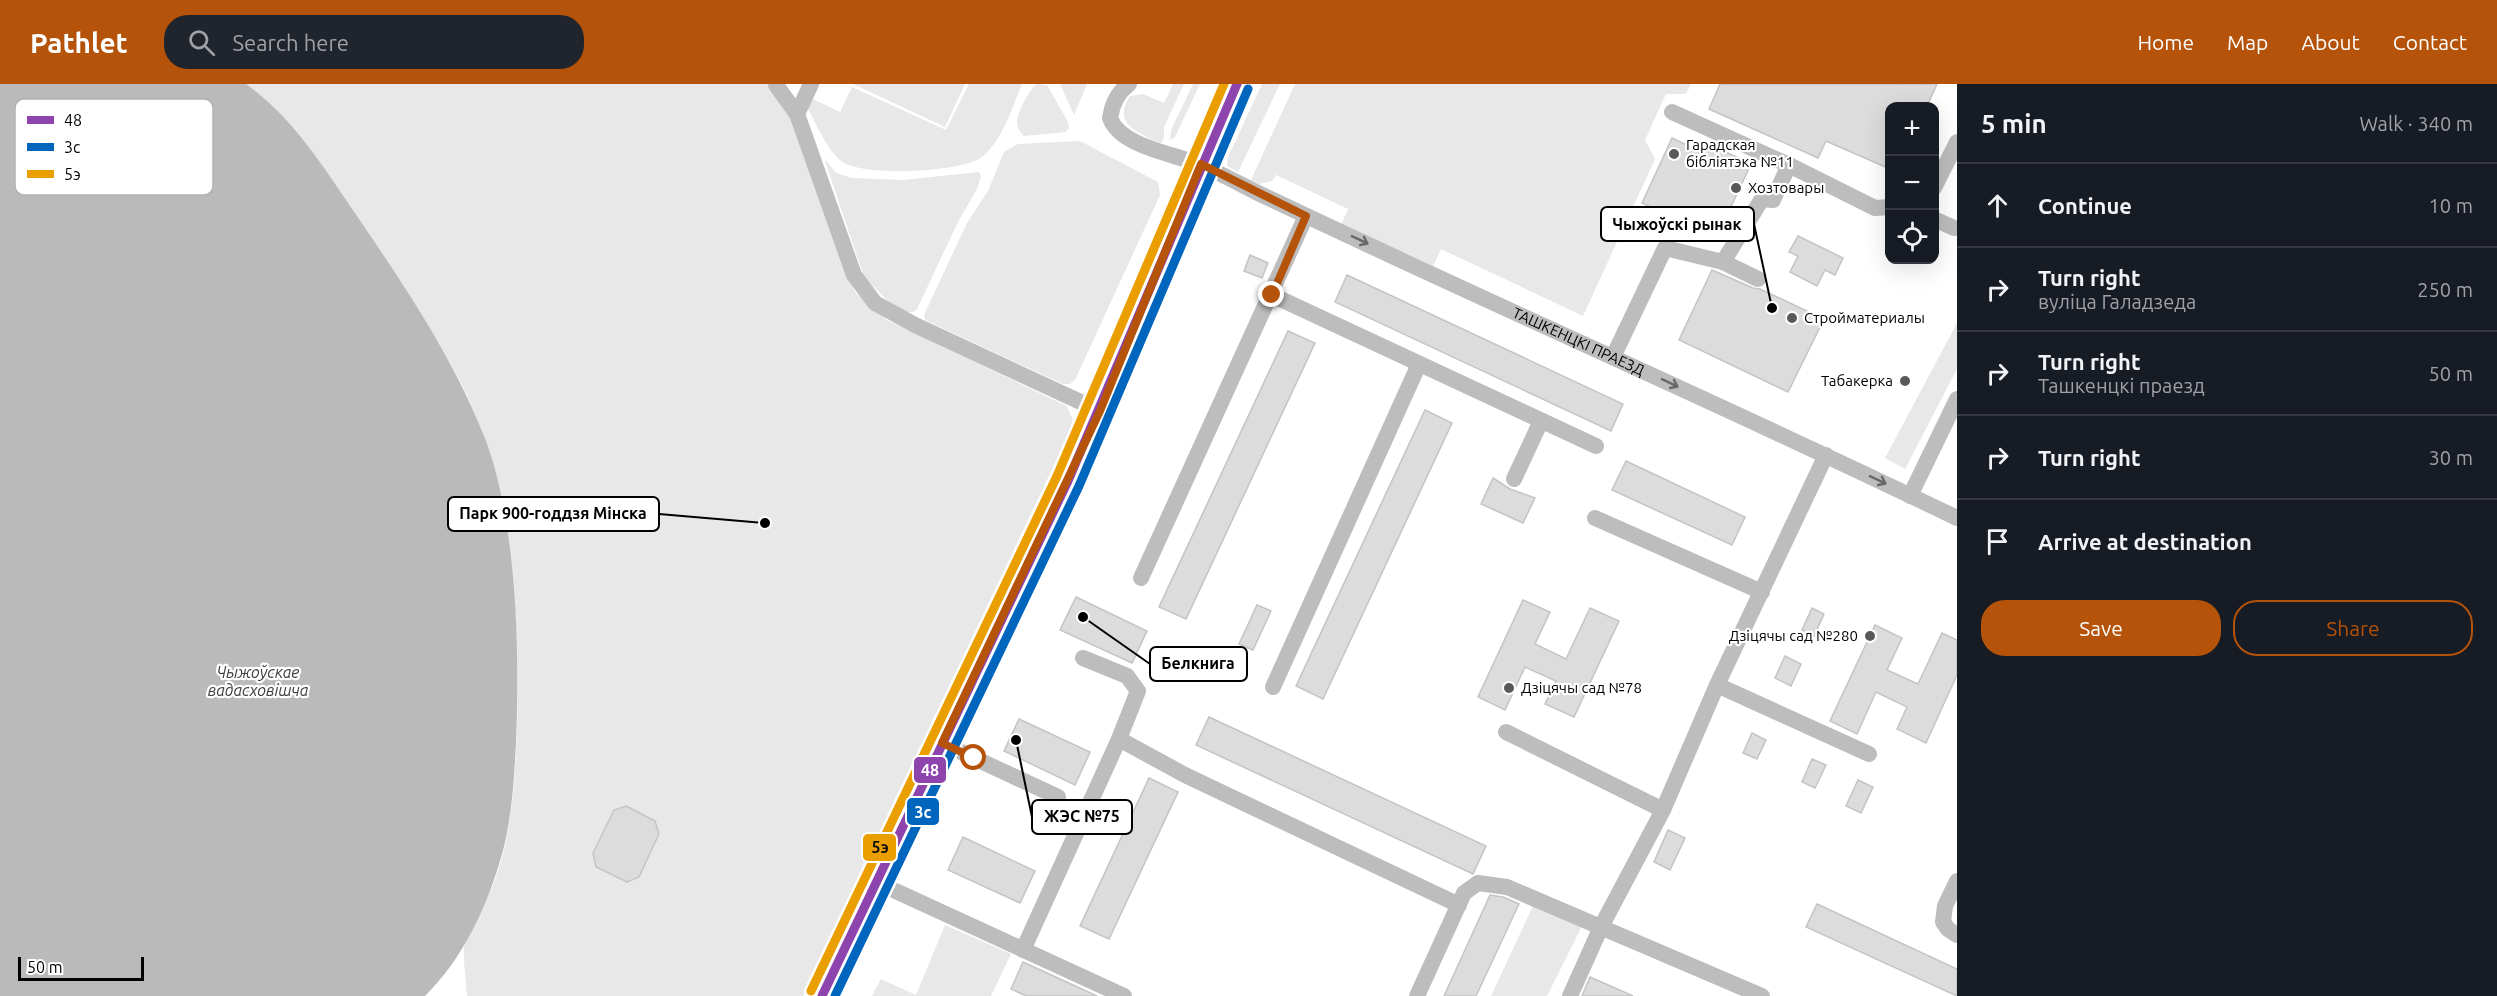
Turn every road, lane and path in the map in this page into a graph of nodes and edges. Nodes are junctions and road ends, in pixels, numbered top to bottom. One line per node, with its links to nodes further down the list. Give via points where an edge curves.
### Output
1 (812, 84): 6 (street)
2 (1129, 84): 8 (street, ТАШКЕНЦКІ ПРАЕЗД, via 1119,93 1111,110 1110,118 1118,131 1166,155)
3 (1237, 84): 8 (street)
4 (776, 85): 6 (street)
5 (1672, 112): 9 (street)
6 (797, 114): 21 (street, via 854,274 875,303)
7 (1957, 142): 10 (street)
8 (1201, 164): 12 (street, ТАШКЕНЦКІ ПРАЕЗД); 21 (street)
9 (1789, 165): 11 (street, via 1875,208); 15 (street, via 1773,200 1762,198)
10 (1939, 180)
11 (1885, 207)
12 (1306, 216): 17 (street); 18 (street, ТАШКЕНЦКІ ПРАЕЗД, one-way to 18)
13 (1939, 221): 14 (street)
14 (1954, 228)
15 (1723, 262): 16 (street); 18 (street, via 1665,248)
16 (1758, 279)
17 (1272, 295): 19 (street); 29 (street)
18 (1613, 357): 24 (street, ТАШКЕНЦКІ ПРАЕЗД, one-way to 24)
19 (1419, 364): 22 (street); 33 (street)
20 (1957, 399): 26 (street)
21 (1100, 411): 36 (street)
22 (1541, 421): 23 (street); 25 (street)
23 (1596, 446)
24 (1826, 455): 26 (street, ТАШКЕНЦКІ ПРАЕЗД, one-way to 26); 30 (street)
25 (1514, 478)
26 (1910, 496): 28 (street, ТАШКЕНЦКІ ПРАЕЗД)
27 (1595, 518): 30 (street)
28 (1957, 518)
29 (1141, 578)
30 (1762, 592): 32 (street)
31 (1083, 658): 35 (street, via 1127,676 1138,691)
32 (1717, 685): 37 (street); 39 (street)
33 (1273, 687)
34 (1506, 732): 39 (street)
35 (1119, 739): 42 (street, via 1185,775); 45 (street)
36 (942, 743): 38 (street); 41 (street)
37 (1869, 754)
38 (1058, 797)
39 (1663, 810): 43 (street)
40 (1957, 881): 44 (street, via 1945,906 1943,922)
41 (876, 882): 45 (street); 46 (street)
42 (1459, 905): 43 (street, via 1464,893 1478,883 1507,887); 48 (street)
43 (1601, 927): 49 (street); 50 (street)
44 (1957, 935)
45 (1023, 950): 47 (street)
46 (822, 996)
47 (1124, 996)
48 (1417, 996)
49 (1570, 996)
50 (1762, 996)

